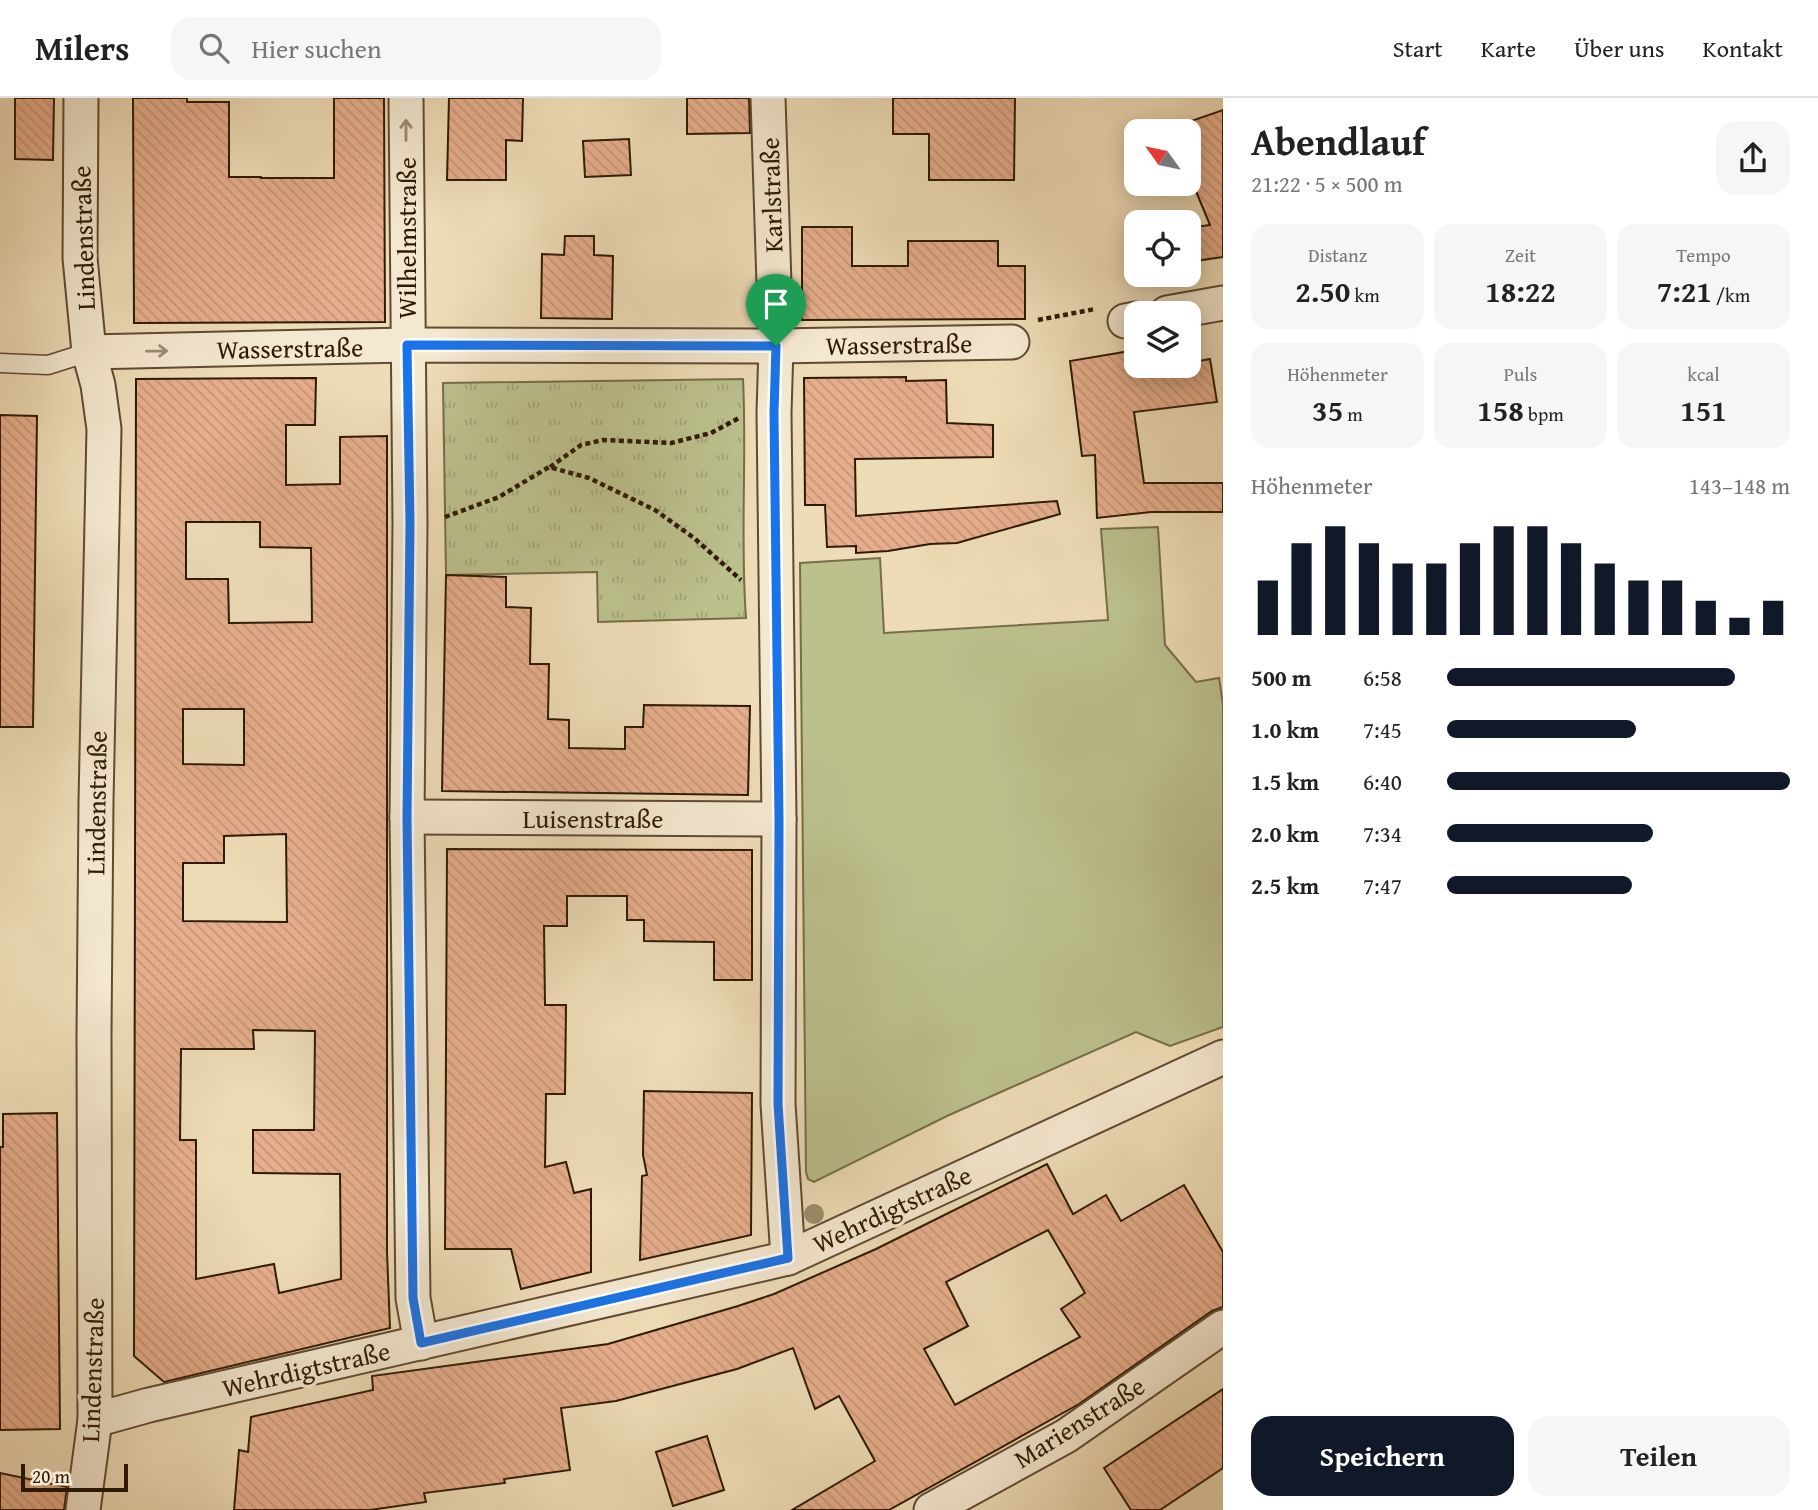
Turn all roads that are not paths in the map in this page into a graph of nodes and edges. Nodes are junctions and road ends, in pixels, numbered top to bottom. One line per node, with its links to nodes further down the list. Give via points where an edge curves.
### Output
1 (81, 98): 9 (street, Lindenstraße, via 80,258)
2 (406, 98): 7 (street, Wilhelmstraße, one-way to 2)
3 (768, 98): 8 (street, Karlstraße)
4 (1223, 303): 5 (street)
5 (1201, 307)
6 (1012, 342): 8 (street, Wasserstraße)
7 (407, 345): 8 (street, Wasserstraße); 9 (street, Wasserstraße, one-way to 7); 11 (street, Wilhelmstraße)
8 (776, 346): 12 (street, Karlstraße)
9 (89, 352): 10 (lane, Wasserstraße, via 48,365); 17 (street, Lindenstraße, via 104,429 94,1021)
10 (0, 363)
11 (407, 817): 12 (street, Luisenstraße); 16 (street, Wilhelmstraße, via 413,1298)
12 (779, 819): 14 (street, Karlstraße, via 778,1104)
13 (1223, 1057): 14 (street, Wehrdigtstraße)
14 (788, 1258): 16 (street, Wehrdigtstraße)
15 (1223, 1327): 19 (street, Marienstraße, via 1066,1436)
16 (421, 1343): 17 (street, Wehrdigtstraße)
17 (95, 1420): 18 (street, Lindenstraße)
18 (83, 1510)
19 (931, 1510)

